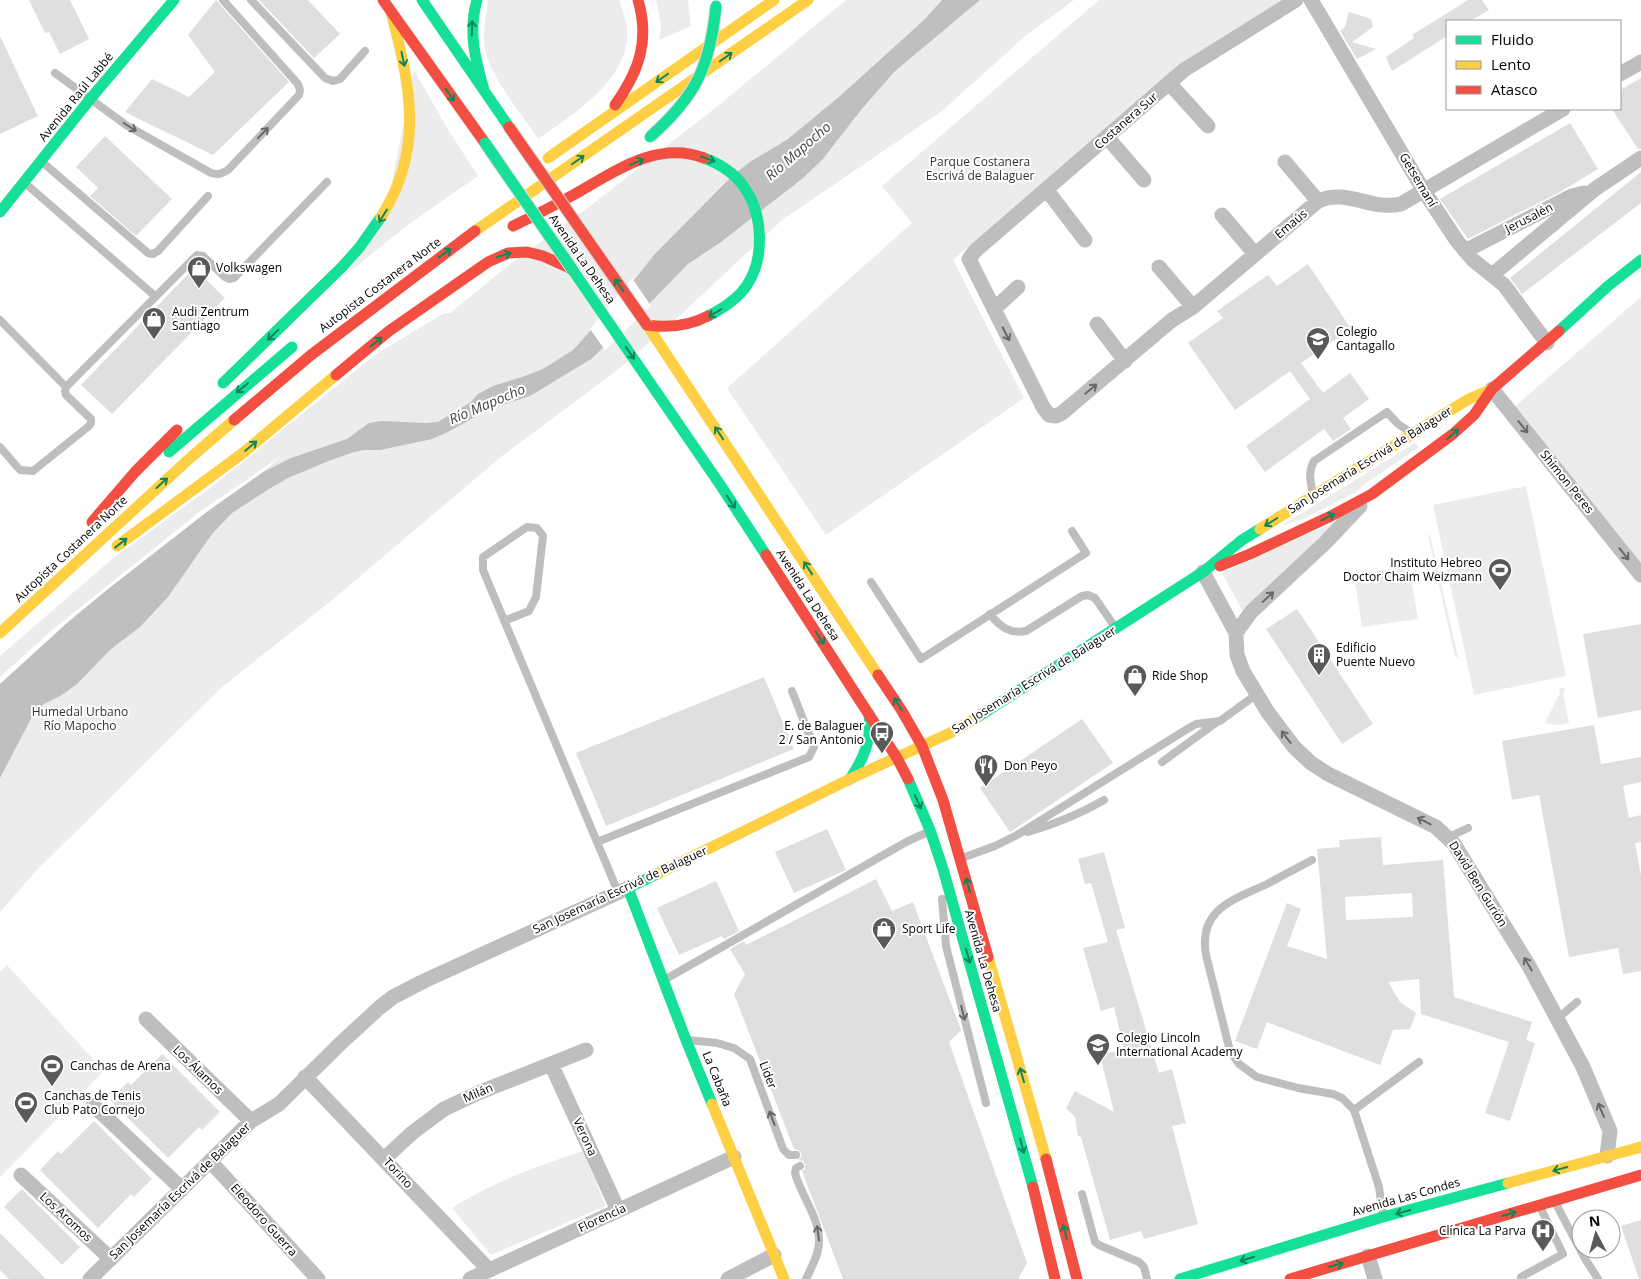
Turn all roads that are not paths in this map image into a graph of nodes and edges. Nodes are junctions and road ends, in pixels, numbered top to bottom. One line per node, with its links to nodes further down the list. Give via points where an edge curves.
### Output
1 (174, 0): 20 (main road, Avenida Raúl Labbé)
2 (223, 0): 20 (lane, one-way to 2, via 126,125 211,173 217,175 228,170 299,95 300,90)
3 (251, 0): 14 (lane, via 325,78 340,79)
4 (383, 0): 13 (main road, Avenida La Dehesa)
5 (422, 0): 19 (main road, Avenida La Dehesa)
6 (477, 0): 19 (main road, one-way to 6, via 474,58 472,38 472,18)
7 (638, 0): 22 (main road, via 644,34 638,67)
8 (774, 0): 22 (main road, one-way to 22)
9 (808, 0): 51 (main road, Autopista Costanera Norte, one-way to 9)
10 (1296, 0): 18 (street, Costanera Sur, via 1184,70)
11 (1311, 0): 36 (street, Getsemaní)
12 (716, 3): 25 (main road, bridge, via 710,48 697,84 684,105)
13 (391, 12): 47 (main road, Avenida La Dehesa, one-way to 47, bridge); 62 (main road, one-way to 62, via 407,78 410,112 406,162 391,204 348,262)
14 (365, 50)
15 (1641, 62): 17 (street)
16 (55, 73): 20 (lane)
17 (1621, 73)
18 (1169, 83): 23 (street); 24 (street, Costanera Sur)
19 (484, 90): 56 (main road, Avenida La Dehesa, one-way to 19, bridge)
20 (91, 98): 28 (main road, Avenida Raúl Labbé)
21 (1561, 110): 36 (street, Emaús)
22 (606, 117): 35 (main road)
23 (1208, 126)
24 (1107, 137): 30 (street); 33 (street, Costanera Sur)
25 (638, 145)
26 (624, 154): 56 (main road, one-way to 56, via 500,232 624,167 660,154 686,154 711,160 732,173 748,193 757,218 759,250 754,272 733,301 709,317 679,326)
27 (1641, 158): 34 (street, Jerusalén)
28 (42, 161): 31 (main road, Avenida Raúl Labbé); 37 (lane, via 148,253 158,251)
29 (1285, 162): 38 (street)
30 (1144, 180)
31 (24, 182): 39 (main road, Avenida Raúl Labbé); 50 (lane)
32 (327, 182): 50 (lane, via 234,278 224,277 197,255)
33 (1046, 189): 41 (street); 53 (street, Costanera Sur, via 969,259)
34 (1595, 189): 42 (street, Jerusalén, via 1572,196); 48 (street, Jerusalén)
35 (503, 190)
36 (1424, 191): 38 (street, Emaús, via 1394,206 1341,196); 42 (street, Getsemaní)
37 (208, 196)
38 (1318, 202): 43 (street, Emaús)
39 (0, 212)
40 (1222, 215): 43 (street)
41 (1085, 240)
42 (1465, 252): 48 (street, Getsemaní)
43 (1255, 254): 52 (street, Emaús)
44 (460, 256): 51 (main road)
45 (1641, 260): 58 (main road, San Josemaría Escrivá de Balaguer)
46 (1159, 268): 52 (street)
47 (572, 269): 70 (main road, one-way to 47, via 243,453 419,309 488,262 508,253 527,252); 83 (main road, Avenida La Dehesa, one-way to 83, via 721,486)
48 (1492, 275): 58 (street, Getsemaní, via 1504,285)
49 (1018, 287): 53 (street)
50 (156, 296): 60 (lane)
51 (378, 303): 77 (main road, Autopista Costanera Norte, one-way to 51, via 189,459 311,355)
52 (1193, 307): 59 (street, Emaús)
53 (994, 309): 59 (street, Emaús, one-way to 59, via 1043,407 1051,416 1062,413)
54 (0, 320): 60 (lane)
55 (1097, 324): 59 (street)
56 (647, 325): 85 (main road, Avenida La Dehesa, one-way to 56)
57 (301, 340): 63 (main road, Autopista Costanera Norte, one-way to 63, via 88,525)
58 (1547, 343): 61 (main road, San Josemaría Escrivá de Balaguer)
59 (1124, 360)
60 (66, 387): 65 (lane, via 66,395 90,419 89,426 33,471 20,470)
61 (1492, 389): 64 (main road, San Josemaría Escrivá de Balaguer); 66 (main road, San Josemaría Escrivá de Balaguer, one-way to 61, via 1474,415); 72 (street, Shimon Peres, one-way to 72)
62 (213, 393)
63 (187, 419)
64 (1412, 434): 66 (main road, via 1419,435 1424,441 1425,448); 68 (main road, San Josemaría Escrivá de Balaguer); 68 (lane, via 1387,412 1314,461 1309,469)
65 (0, 447)
66 (1418, 462): 67 (main road, San Josemaría Escrivá de Balaguer)
67 (1372, 494): 71 (main road, San Josemaría Escrivá de Balaguer, one-way to 67, via 1250,554); 80 (street, one-way to 67, via 1251,612)
68 (1314, 495): 71 (main road, San Josemaría Escrivá de Balaguer, one-way to 71, via 1242,540)
69 (1072, 531): 75 (lane, via 1086,553)
70 (109, 552)
71 (1204, 572): 78 (main road, San Josemaría Escrivá de Balaguer); 80 (street, David Ben Gurión)
72 (1641, 575)
73 (79, 576): 77 (main road)
74 (871, 582): 75 (lane, via 921,659)
75 (990, 614): 78 (lane, via 1001,627 1013,632 1026,631 1088,595 1095,598)
76 (504, 620): 76 (lane, via 483,570 483,557 527,527 537,528 543,536 536,597 529,611); 94 (lane)
77 (11, 623): 79 (main road, Autopista Costanera Norte)
78 (1116, 628): 85 (main road, San Josemaría Escrivá de Balaguer, via 978,718)
79 (0, 633)
80 (1236, 633): 82 (street, David Ben Gurión, via 1237,655)
81 (792, 691): 94 (lane, via 814,747 809,757)
82 (1257, 694): 84 (lane); 93 (street, David Ben Gurión, one-way to 82, via 1436,827 1311,763 1284,735)
83 (868, 714): 86 (main road, Avenida La Dehesa); 88 (main road, via 871,732 867,751)
84 (1220, 721): 87 (lane); 92 (lane, via 1196,724)
85 (922, 746): 86 (main road, San Josemaría Escrivá de Balaguer); 95 (main road, Avenida La Dehesa, via 943,800)
86 (897, 758): 88 (main road, San Josemaría Escrivá de Balaguer); 91 (main road, Avenida La Dehesa, one-way to 91)
87 (1162, 762)
88 (850, 779): 98 (main road, San Josemaría Escrivá de Balaguer)
89 (1104, 800): 92 (lane, via 1075,815)
90 (1468, 828): 93 (lane)
91 (930, 832): 97 (main road, Avenida La Dehesa); 99 (lane, via 908,841)
92 (1017, 835): 95 (lane)
93 (1449, 838): 102 (street, David Ben Gurión, one-way to 93)
94 (598, 842): 98 (lane)
95 (960, 858): 140 (main road, Avenida La Dehesa, one-way to 95)
96 (1312, 860): 110 (lane, via 1221,908 1210,919 1204,944 1230,1051 1239,1064 1257,1077 1333,1094)
97 (940, 862): 109 (lane, one-way to 109, via 946,946); 139 (main road, Avenida La Dehesa, one-way to 139, via 1015,1117)
98 (623, 890): 99 (main road, La Cabaña); 107 (street, San Josemaría Escrivá de Balaguer, via 393,997)
99 (663, 980): 103 (main road, La Cabaña)
100 (1576, 1002): 102 (lane)
101 (146, 1019): 111 (street, Los Álamos)
102 (1558, 1019): 118 (street, David Ben Gurión, one-way to 102, via 1610,1131)
103 (686, 1040): 113 (lane, Lider, one-way to 103, via 789,1155 784,1149 750,1059 717,1042); 114 (main road, La Cabaña)
104 (586, 1050): 106 (street, Milán)
105 (1420, 1062): 110 (lane)
106 (551, 1064): 115 (street, Milán, via 444,1110 412,1132); 126 (street, Verona)
107 (305, 1077): 111 (street, San Josemaría Escrivá de Balaguer, via 279,1104); 115 (street, Torino)
108 (93, 1104): 121 (street)
109 (986, 1104)
110 (1354, 1110): 127 (lane, via 1379,1187)
111 (251, 1121): 116 (street, San Josemaría Escrivá de Balaguer)
112 (1641, 1147): 118 (main road, Avenida Las Condes)
113 (796, 1155)
114 (734, 1157): 126 (street, Florencia); 128 (main road, La Cabaña)
115 (384, 1159): 131 (street, Torino)
116 (210, 1161): 121 (street, San Josemaría Escrivá de Balaguer); 134 (street, Eleodoro Guerra)
117 (800, 1166): 138 (lane, one-way to 117, via 819,1243 817,1224 795,1173)
118 (1603, 1167): 122 (main road); 127 (main road, Avenida Las Condes, one-way to 127)
119 (22, 1175): 130 (street, Los Aromos)
120 (1641, 1175): 122 (main road)
121 (182, 1190): 130 (street, San Josemaría Escrivá de Balaguer)
122 (1588, 1190): 124 (main road)
123 (1082, 1194): 141 (lane, via 1096,1242 1138,1262 1144,1267)
124 (1554, 1200): 125 (main road); 145 (lane)
125 (1539, 1205): 129 (main road, one-way to 125); 132 (lane, via 1563,1254)
126 (618, 1210): 131 (street, Florencia)
127 (1383, 1217): 142 (main road, Avenida Las Condes, one-way to 142)
128 (774, 1255): 136 (street); 137 (main road, La Cabaña)
129 (1368, 1256): 143 (main road, one-way to 129); 144 (street)
130 (111, 1259): 133 (street, San Josemaría Escrivá de Balaguer)
131 (489, 1270): 135 (street, Florencia)
132 (1520, 1277)
133 (90, 1279)
134 (318, 1279)
135 (470, 1279)
136 (728, 1279)
137 (784, 1279)
138 (806, 1279)
139 (1055, 1279)
140 (1077, 1279)
141 (1147, 1279)
142 (1180, 1279)
143 (1290, 1279)
144 (1375, 1279)
145 (1598, 1279)

